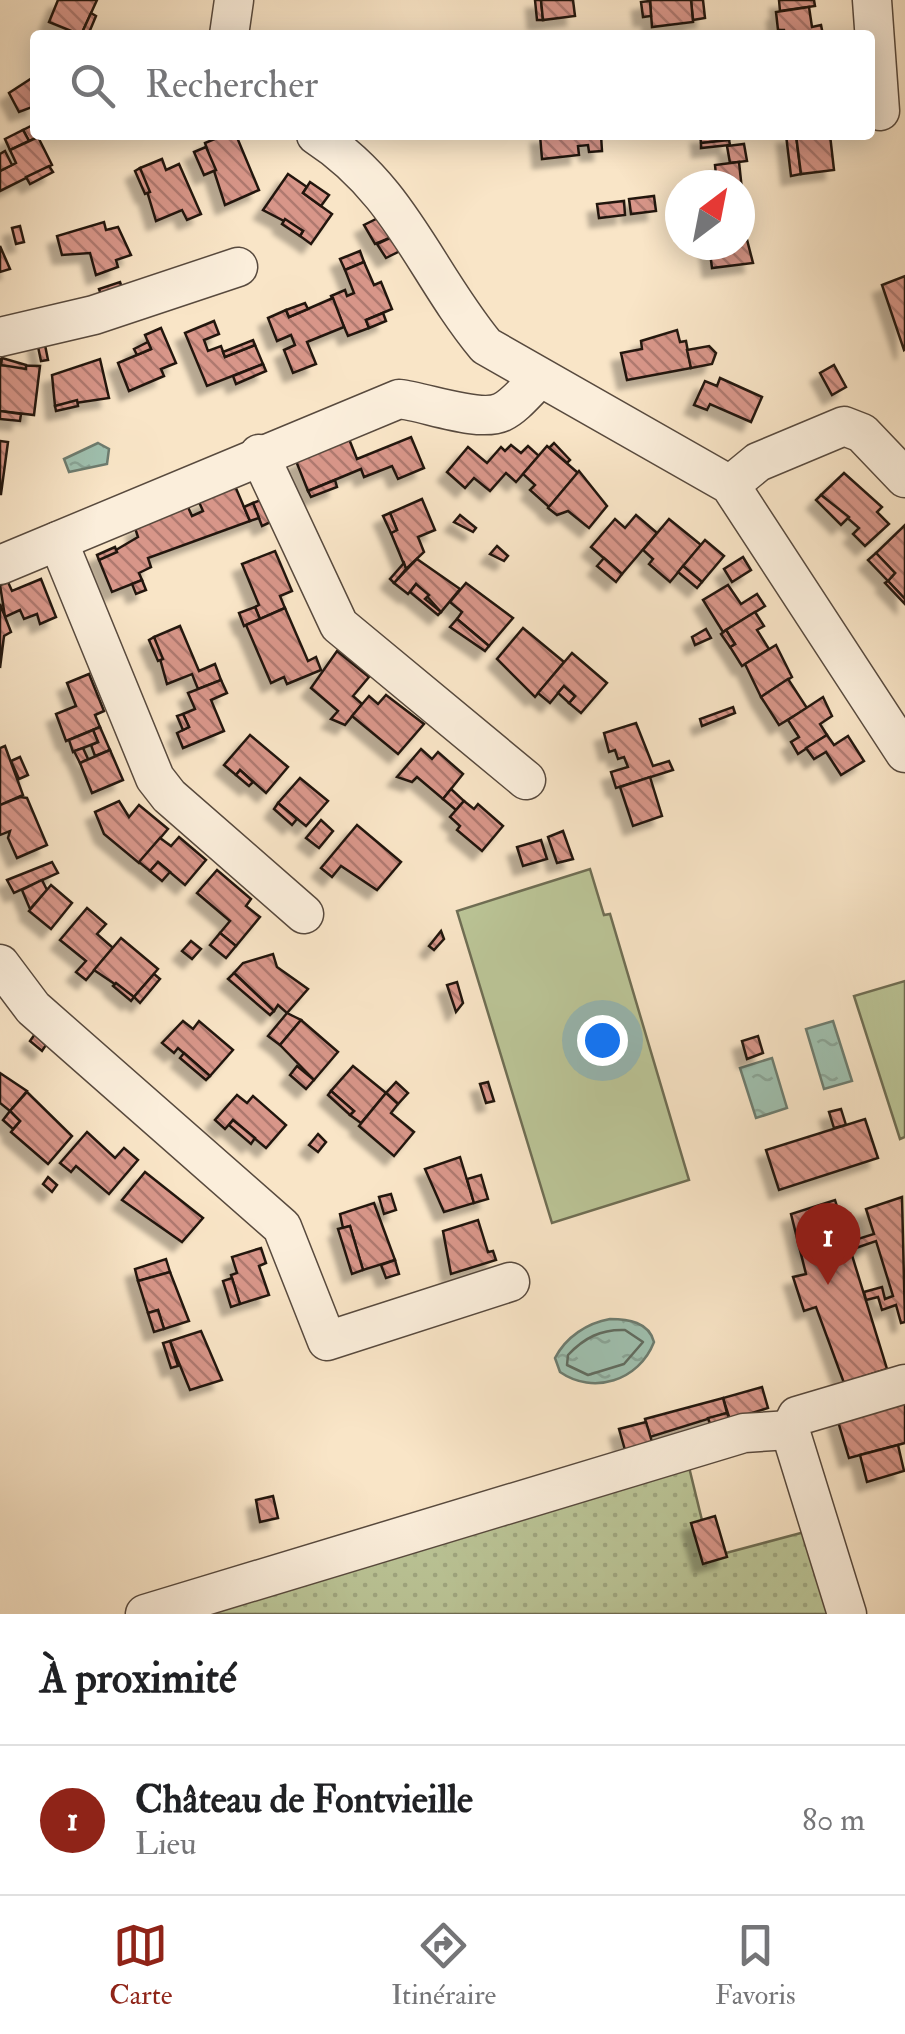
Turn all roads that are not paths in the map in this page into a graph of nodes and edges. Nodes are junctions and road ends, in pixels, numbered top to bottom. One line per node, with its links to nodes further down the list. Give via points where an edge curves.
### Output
1 (234, 0): 3 (street)
2 (872, 0): 4 (street)
3 (230, 30)
4 (874, 30)
5 (875, 42): 6 (street)
6 (880, 111)
7 (324, 140): 10 (street, via 346,154 406,221 486,346)
8 (238, 266): 9 (street, via 94,315)
9 (0, 337)
10 (539, 380): 11 (street, via 502,412 474,416 399,399); 13 (street)
11 (259, 454): 14 (street); 17 (street, via 338,624)
12 (905, 478): 13 (street, via 862,433 844,426 758,462)
13 (730, 484): 16 (street)
14 (58, 541): 15 (street); 18 (street, via 155,778)
15 (0, 565)
16 (905, 753)
17 (526, 780)
18 (304, 914)
19 (0, 964): 20 (street, via 33,1008 282,1227 326,1341)
20 (510, 1282)
21 (905, 1384): 22 (street, via 797,1416)
22 (790, 1430): 23 (street, via 744,1432); 24 (street)
23 (145, 1614)
24 (847, 1614)

